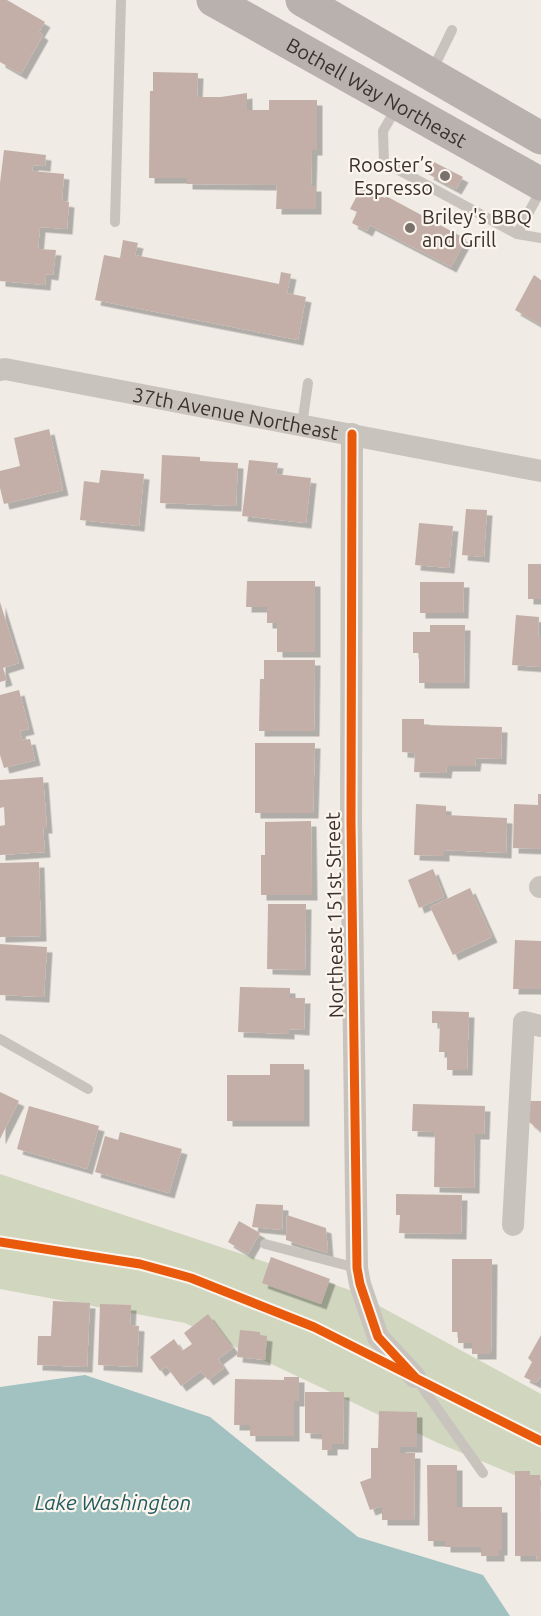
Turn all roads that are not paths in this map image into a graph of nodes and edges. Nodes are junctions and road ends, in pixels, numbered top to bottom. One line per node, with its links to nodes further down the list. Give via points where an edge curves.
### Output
1 (121, 0): 12 (lane)
2 (213, 0): 8 (main road, Bothell Way Northeast)
3 (254, 0): 4 (main road, via 262,5)
4 (266, 0)
5 (302, 0): 7 (main road, Bothell Way Northeast)
6 (452, 30): 7 (lane)
7 (430, 74): 9 (main road, Bothell Way Northeast)
8 (398, 104): 10 (main road, Bothell Way Northeast); 13 (lane, via 383,131 384,162)
9 (541, 138)
10 (541, 184)
11 (541, 190): 13 (lane)
12 (115, 222)
13 (517, 234): 14 (lane)
14 (541, 238)
15 (0, 370): 17 (street, 37th Avenue Northeast)
16 (308, 383): 17 (lane)
17 (302, 425): 18 (street, 37th Avenue Northeast)
18 (352, 434): 19 (street, 37th Avenue Northeast); 25 (street, Northeast 151st Street, via 351,822)
19 (541, 471)
20 (541, 1026): 23 (street, via 524,1022)
21 (0, 1039): 22 (lane)
22 (88, 1089)
23 (513, 1225)
24 (265, 1244): 25 (lane)
25 (357, 1268): 26 (street, Northeast 151st Street, via 378,1337)
26 (415, 1377): 27 (lane)
27 (483, 1473)

